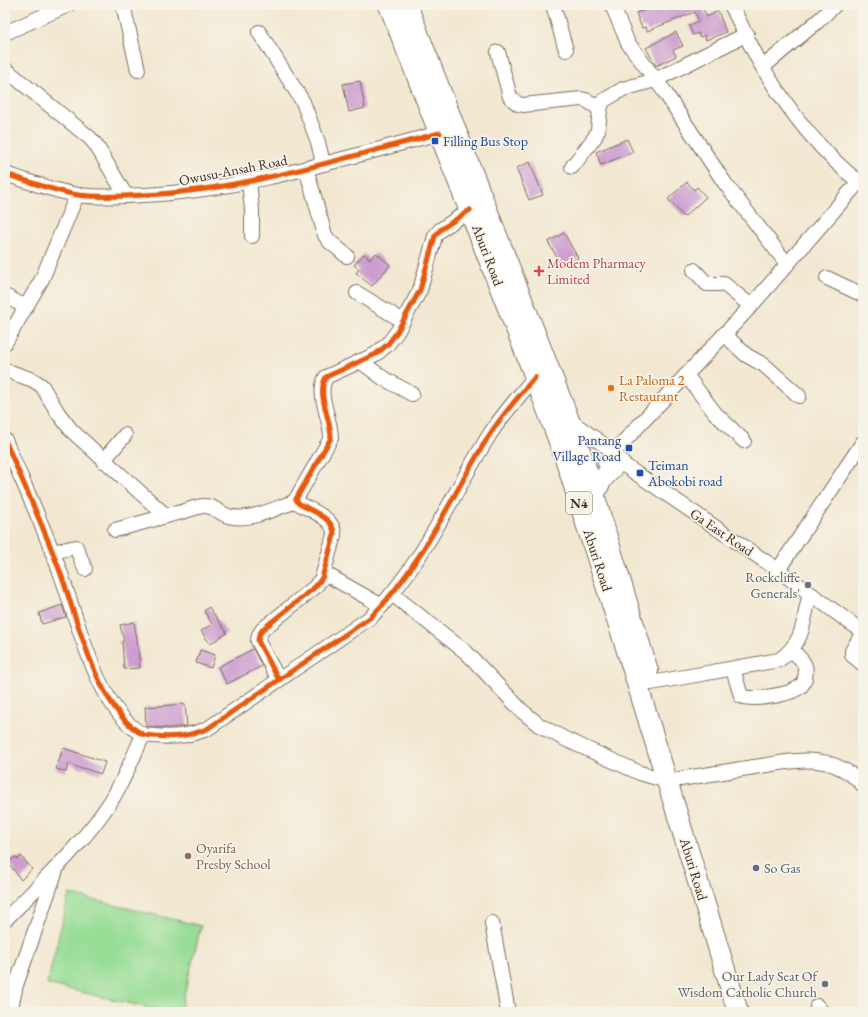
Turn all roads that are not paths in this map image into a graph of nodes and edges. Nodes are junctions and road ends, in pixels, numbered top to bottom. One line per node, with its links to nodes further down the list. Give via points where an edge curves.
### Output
1 (68, 5): 10 (street)
2 (123, 5): 16 (street)
3 (389, 5): 19 (highway, Aburi Road / N4)
4 (407, 5): 48 (highway, Aburi Road / N4)
5 (553, 5): 12 (street)
6 (612, 5): 17 (street, via 628,43)
7 (731, 5): 11 (street)
8 (834, 5): 14 (street, via 818,22)
9 (259, 32): 20 (street, via 303,102)
10 (5, 33)
11 (747, 34): 14 (street); 17 (street)
12 (566, 50)
13 (498, 52): 18 (street, via 510,97 518,104 581,99)
14 (762, 66): 24 (street, via 811,138 841,168)
15 (5, 69): 27 (street, via 90,138)
16 (138, 70)
17 (655, 80): 18 (street, via 623,89 603,101); 31 (street, via 724,182)
18 (600, 109): 21 (street, via 595,137)
19 (440, 133): 20 (street, Owusu-Ansah Road); 28 (highway, Aburi Road / N4)
20 (323, 163): 22 (street, Owusu-Ansah Road)
21 (572, 167)
22 (306, 168): 25 (street, Owusu-Ansah Road); 30 (street, via 325,235)
23 (5, 174): 26 (street, Owusu-Ansah Road)
24 (861, 180): 31 (street)
25 (249, 181): 27 (street, Owusu-Ansah Road, via 176,194); 29 (street)
26 (77, 195): 27 (street, Owusu-Ansah Road); 38 (street, via 42,279)
27 (126, 196)
28 (470, 210): 39 (street, via 435,236 422,284); 45 (highway, Aburi Road / N4)
29 (252, 236)
30 (347, 256)
31 (787, 264): 37 (street)
32 (694, 270): 37 (street, via 707,284 724,284)
33 (826, 278): 35 (street)
34 (357, 293): 39 (street)
35 (863, 295)
36 (5, 296): 38 (street)
37 (751, 306): 40 (street)
38 (26, 308): 41 (street)
39 (403, 321): 42 (street, via 388,344 376,354)
40 (724, 334): 44 (street); 47 (street, via 746,355 764,365)
41 (5, 344)
42 (360, 361): 46 (street, via 382,378); 58 (street, via 326,377 322,383 331,438 296,496)
43 (5, 370): 55 (street, via 42,386 62,419)
44 (686, 375): 50 (street, via 715,413); 54 (street)
45 (535, 377): 53 (highway, Aburi Road / N4); 65 (street, via 491,433 421,554)
46 (412, 394)
47 (799, 396)
48 (569, 420): 54 (street, Ga East Road); 56 (highway, Aburi Road / N4)
49 (125, 435): 55 (street)
50 (744, 441)
51 (863, 442): 63 (street)
52 (6, 444): 61 (street)
53 (564, 455): 56 (street); 75 (highway, Aburi Road / N4)
54 (612, 459): 56 (street); 57 (highway); 63 (street, Ga East Road)
55 (103, 461): 59 (street, via 159,511)
56 (585, 465): 57 (highway, Aburi Road / N4)
57 (594, 495): 73 (highway, Aburi Road / N4)
58 (296, 501): 59 (street, via 245,516 229,516 210,506); 64 (street, via 334,526)
59 (170, 514): 60 (street)
60 (115, 530)
61 (52, 552): 62 (street, via 76,547); 74 (street, via 90,658 110,700 127,723)
62 (85, 569)
63 (778, 570): 66 (street, Ga East Road)
64 (324, 573): 67 (street); 72 (street, via 315,587 263,628 259,635 258,640)
65 (392, 594): 67 (street); 75 (street, via 467,653 522,711 539,725 640,773)
66 (810, 594): 68 (street, Ga East Road); 69 (street, via 802,634)
67 (382, 606): 72 (street, via 371,617)
68 (863, 632): 70 (street, via 852,651 852,655)
69 (791, 650): 71 (street, via 779,660); 71 (street, via 805,664 806,669 804,682 791,691 746,698 741,696)
70 (863, 664)
71 (733, 669): 73 (street)
72 (279, 680): 74 (street, via 207,728 190,736 171,738)
73 (651, 682): 75 (highway, Aburi Road / N4)
74 (143, 735): 77 (street, via 111,800)
75 (674, 780): 76 (street, via 794,760 816,760 837,766 853,775); 82 (highway, Aburi Road / N4); 83 (highway, Aburi Road / N4)
76 (863, 785)
77 (58, 865): 78 (street); 80 (street, via 16,985)
78 (5, 920)
79 (492, 923): 81 (street)
80 (10, 1012)
81 (508, 1012)
82 (738, 1012)
83 (751, 1012)

